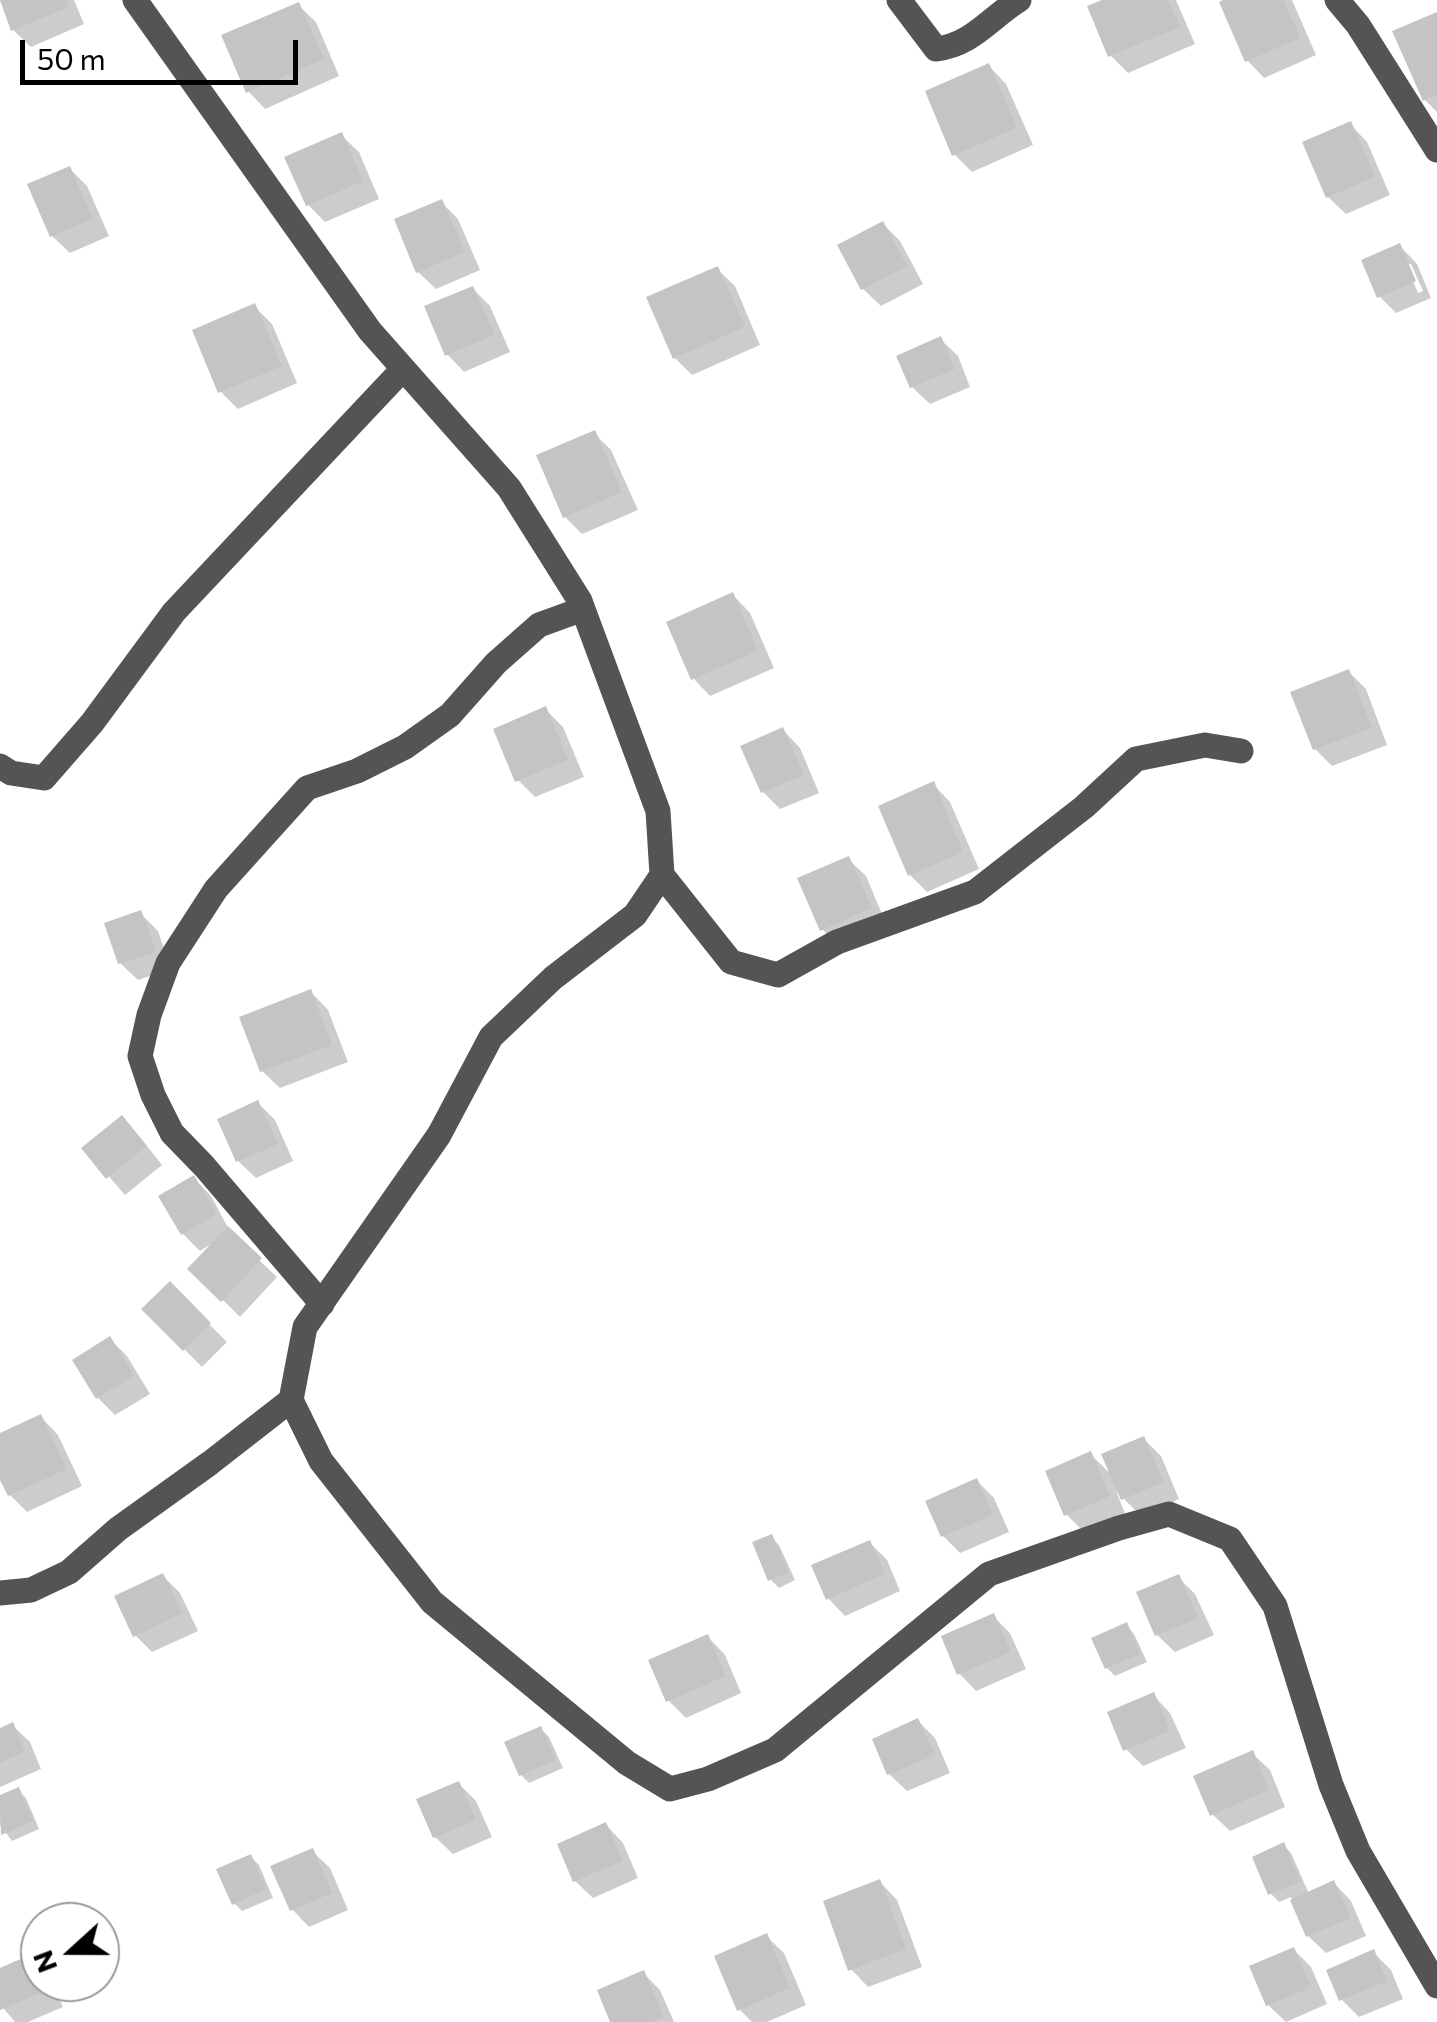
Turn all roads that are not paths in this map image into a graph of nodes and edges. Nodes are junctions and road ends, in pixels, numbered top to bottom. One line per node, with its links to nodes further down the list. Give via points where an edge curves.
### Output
1 (135, 0): 6 (street)
2 (898, 0): 3 (street, via 936,49 970,39)
3 (1019, 0)
4 (1337, 0): 5 (street)
5 (1437, 150)
6 (403, 369): 7 (street, via 510,488); 9 (street, via 174,612 44,778)
7 (584, 609): 10 (street, via 658,811); 11 (street, via 539,625 450,715 405,747 308,788 216,889 168,964 140,1056 153,1096 172,1133)
8 (1241, 751): 10 (street, via 1205,745 1136,759 975,892 838,942 778,975 731,962)
9 (0, 766)
10 (662, 875): 11 (street, via 635,915 491,1037 439,1135)
11 (322, 1304): 12 (street, via 305,1326)
12 (290, 1400): 13 (street, via 69,1572 31,1590); 14 (street, via 321,1461 432,1602 627,1763 670,1789 775,1750 989,1574 1169,1514 1230,1539 1275,1606 1358,1850)
13 (0, 1593)
14 (1437, 1986)

